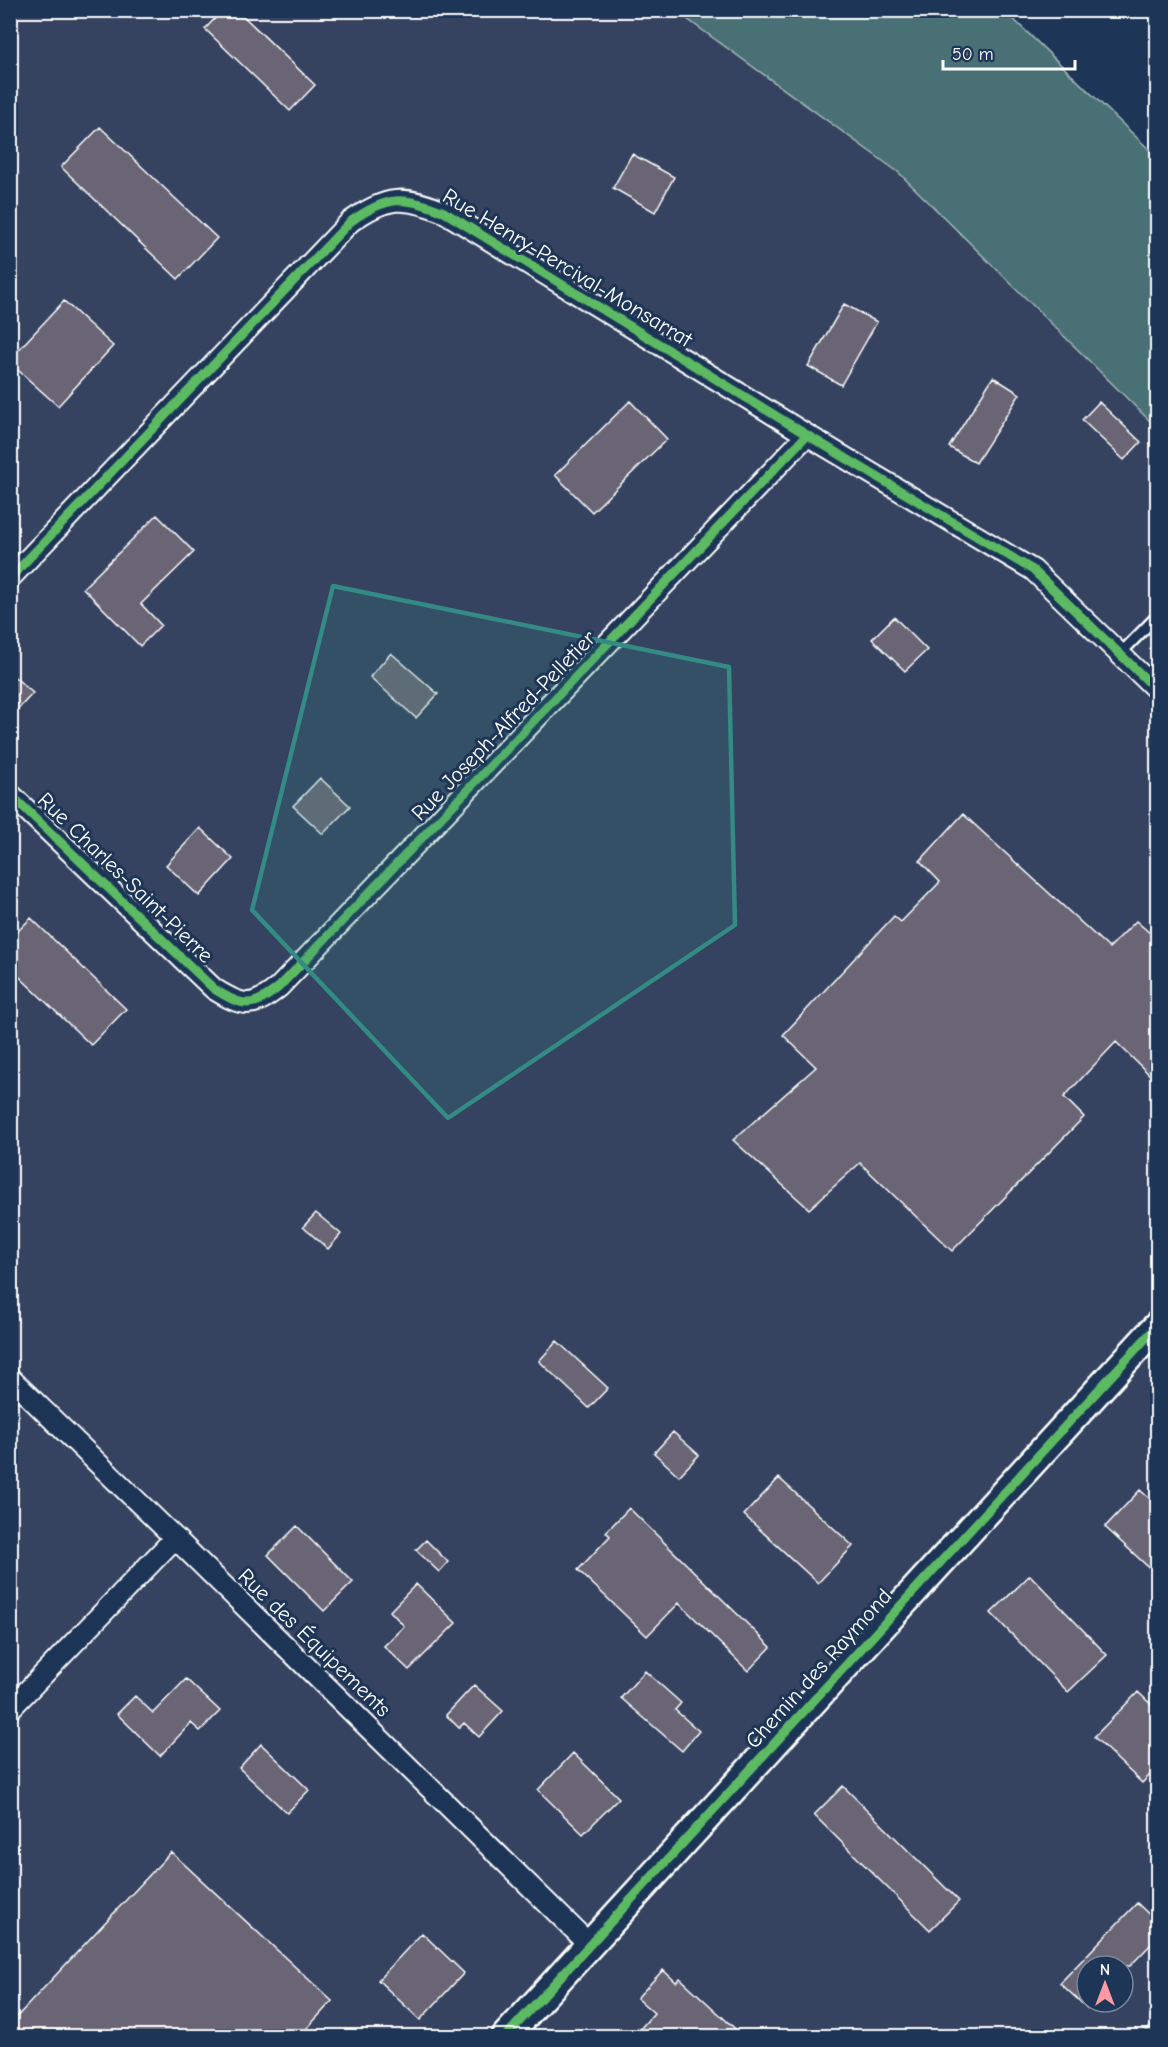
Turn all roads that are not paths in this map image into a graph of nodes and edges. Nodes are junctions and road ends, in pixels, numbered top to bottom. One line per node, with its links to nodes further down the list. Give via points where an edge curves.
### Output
1 (807, 435): 2 (street, Rue Henry-Percival-Monsarrat, via 444,212 418,201 394,199 370,208 350,222); 4 (street, Rue Henry-Percival-Monsarrat, via 1033,570); 7 (street, Rue Joseph-Alfred-Pelletier, via 279,987 249,1005 234,1002)
2 (10, 578)
3 (1158, 615): 4 (lane)
4 (1120, 654): 5 (street, Rue Henry-Percival-Monsarrat)
5 (1158, 691)
6 (10, 794): 7 (street, Rue Charles-Saint-Pierre)
7 (214, 989)
8 (1158, 1325): 12 (street, Chemin des Raymond)
9 (10, 1378): 10 (street)
10 (175, 1538): 11 (street); 12 (street, Rue des Équipements)
11 (10, 1709)
12 (591, 1946): 13 (street, Chemin des Raymond)
13 (506, 2037)

